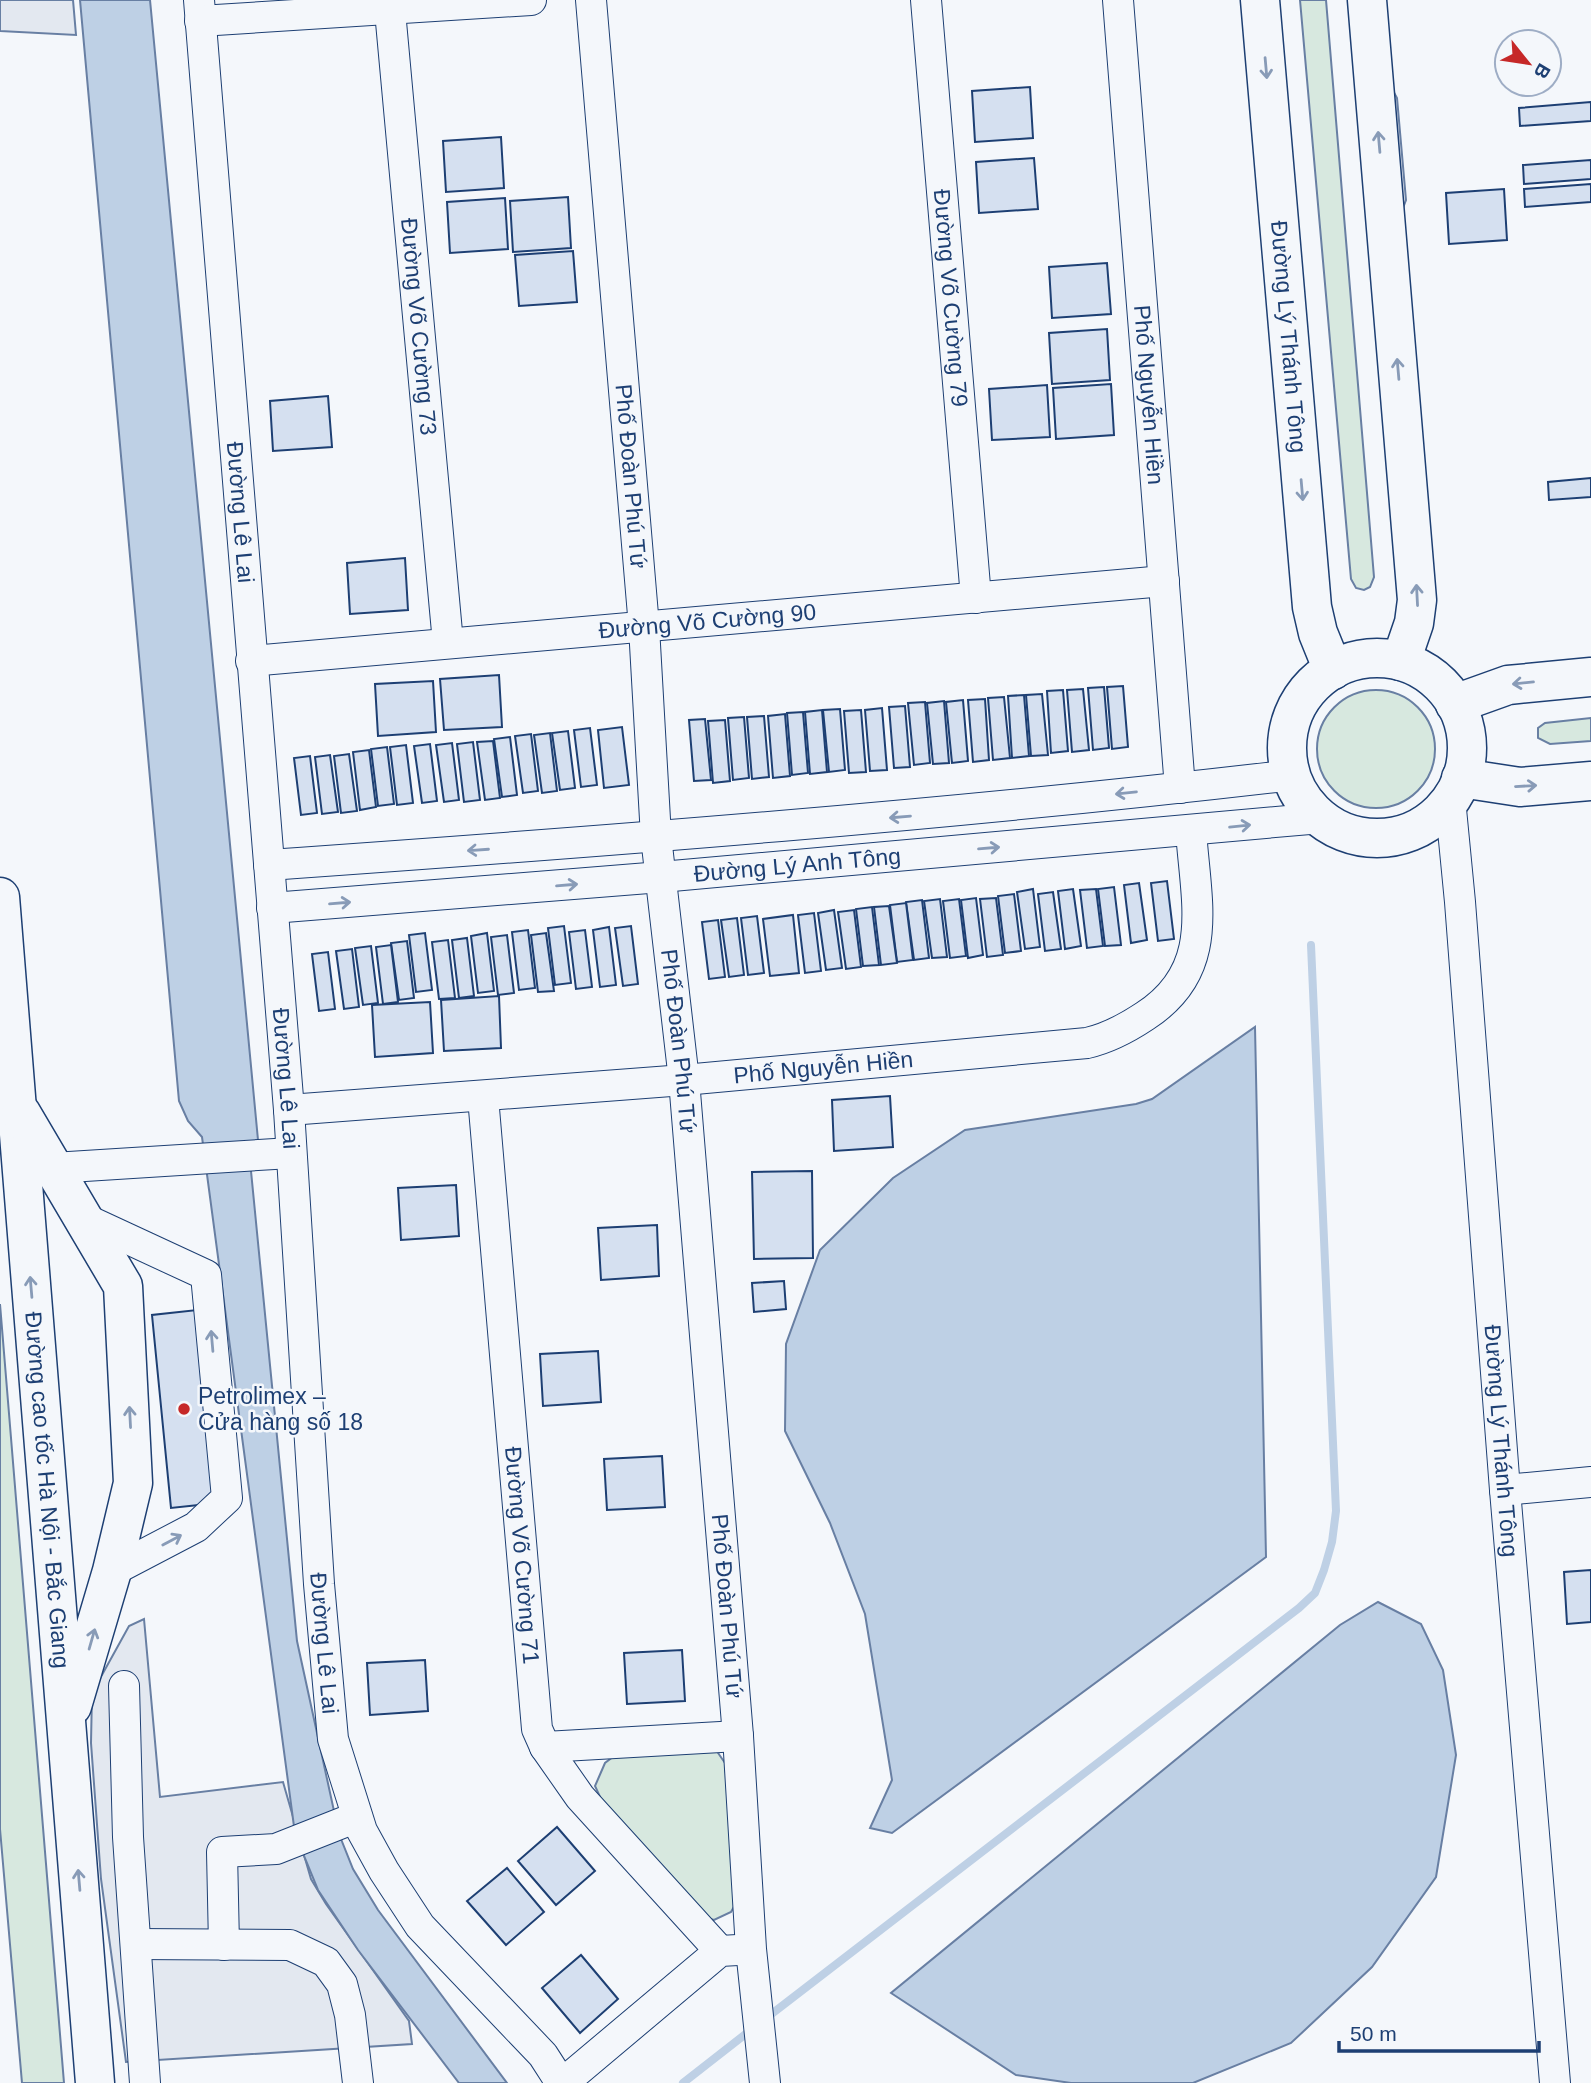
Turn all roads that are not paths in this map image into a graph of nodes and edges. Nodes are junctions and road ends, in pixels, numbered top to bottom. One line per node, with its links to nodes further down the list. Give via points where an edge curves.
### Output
1 (531, 0): 7 (street)
2 (591, 0): 11 (street, Phố Đoàn Phú Tứ)
3 (926, 0): 10 (street, Đường Võ Cường 79)
4 (1118, 0): 9 (street, Phố Nguyễn Hiền)
5 (1260, 0): 15 (main road, Đường Lý Thánh Tông, one-way to 15, via 1311,607)
6 (1367, 0): 14 (main road, one-way to 6, via 1418,603)
7 (390, 10): 8 (street); 12 (street, Đường Võ Cường 73)
8 (199, 11): 13 (street, Đường Lê Lai)
9 (1164, 582): 10 (street, Đường Võ Cường 90); 20 (street, Phố Nguyễn Hiền)
10 (976, 598): 11 (street, Đường Võ Cường 90)
11 (644, 627): 12 (street, Đường Võ Cường 90); 25 (street, Phố Đoàn Phú Tứ)
12 (448, 643): 13 (street, Đường Võ Cường 90)
13 (251, 661): 27 (street, Đường Lê Lai)
14 (1401, 661): 15 (main road, via 1362,659); 17 (main road, via 1429,674)
15 (1333, 670): 18 (main road, via 1310,688 1294,714 1287,743)
16 (1591, 677): 17 (main road, one-way to 17, via 1508,685)
17 (1455, 704): 21 (main road, via 1466,742 1465,762)
18 (1292, 775): 20 (street, Đường Lý Anh Tông); 23 (main road, via 1304,800)
19 (1591, 781): 21 (main road, one-way to 19)
20 (1180, 788): 22 (street, Đường Lý Anh Tông, one-way to 22)
21 (1455, 789): 23 (main road, via 1427,822 1389,837 1349,833); 39 (street, Đường Lý Thánh Tông)
22 (945, 813): 25 (street, Đường Lý Anh Tông, one-way to 25); 26 (street)
23 (1321, 818): 24 (street, Đường Lý Anh Tông, one-way to 23)
24 (1191, 831): 26 (street, Đường Lý Anh Tông, one-way to 24); 31 (street, Phố Nguyễn Hiền, via 1198,929 1189,968 1173,996 1112,1035 1087,1042)
25 (656, 837): 27 (street, Đường Lý Anh Tông, one-way to 27); 28 (street, Phố Đoàn Phú Tứ)
26 (948, 852): 28 (street, Đường Lý Anh Tông)
27 (269, 865): 30 (street, Đường Lê Lai)
28 (661, 877): 30 (street, Đường Lý Anh Tông, one-way to 28); 31 (street, Phố Đoàn Phú Tứ)
29 (0, 897): 33 (main road, Đường cao tốc Hà Nội - Bắc Giang)
30 (272, 908): 34 (street, Đường Lê Lai)
31 (684, 1080): 32 (street, Phố Nguyễn Hiền); 43 (street, Phố Đoàn Phú Tứ)
32 (483, 1097): 34 (street, Phố Nguyễn Hiền); 44 (street, Đường Võ Cường 71, via 535,1709)
33 (17, 1106): 36 (main road); 42 (main road, Đường cao tốc Hà Nội - Bắc Giang, one-way to 33)
34 (289, 1110): 35 (street, Đường Lê Lai)
35 (291, 1153): 36 (street); 45 (street, Đường Lê Lai, via 318,1584 333,1739)
36 (53, 1168): 37 (main road)
37 (83, 1218): 40 (main road, one-way to 37, via 133,1483 123,1286); 40 (street, one-way to 37, via 196,1527 227,1498 206,1275)
38 (1591, 1482): 39 (street)
39 (1505, 1490): 57 (street, Đường Lý Thánh Tông)
40 (112, 1572): 42 (main road, one-way to 40)
41 (124, 1686): 46 (street)
42 (66, 1728): 48 (main road, Đường cao tốc Hà Nội - Bắc Giang, one-way to 42)
43 (738, 1736): 44 (street); 50 (street, Phố Đoàn Phú Tứ)
44 (545, 1747): 49 (street, Đường Võ Cường 71, via 580,1797)
45 (354, 1818): 47 (street, via 276,1849 222,1852); 56 (street, Đường Lê Lai, via 420,1926 543,2055)
46 (136, 1944): 47 (street); 54 (street)
47 (224, 1945): 55 (street, via 290,1945 326,1962 345,1995)
48 (84, 1948): 52 (main road, Đường cao tốc Hà Nội - Bắc Giang); 53 (main road)
49 (719, 1951): 50 (street); 56 (street)
50 (753, 1962): 51 (street, Phố Đoàn Phú Tứ)
51 (764, 2069)
52 (95, 2083)
53 (117, 2083)
54 (145, 2083)
55 (358, 2083)
56 (562, 2083)
57 (1555, 2083)

